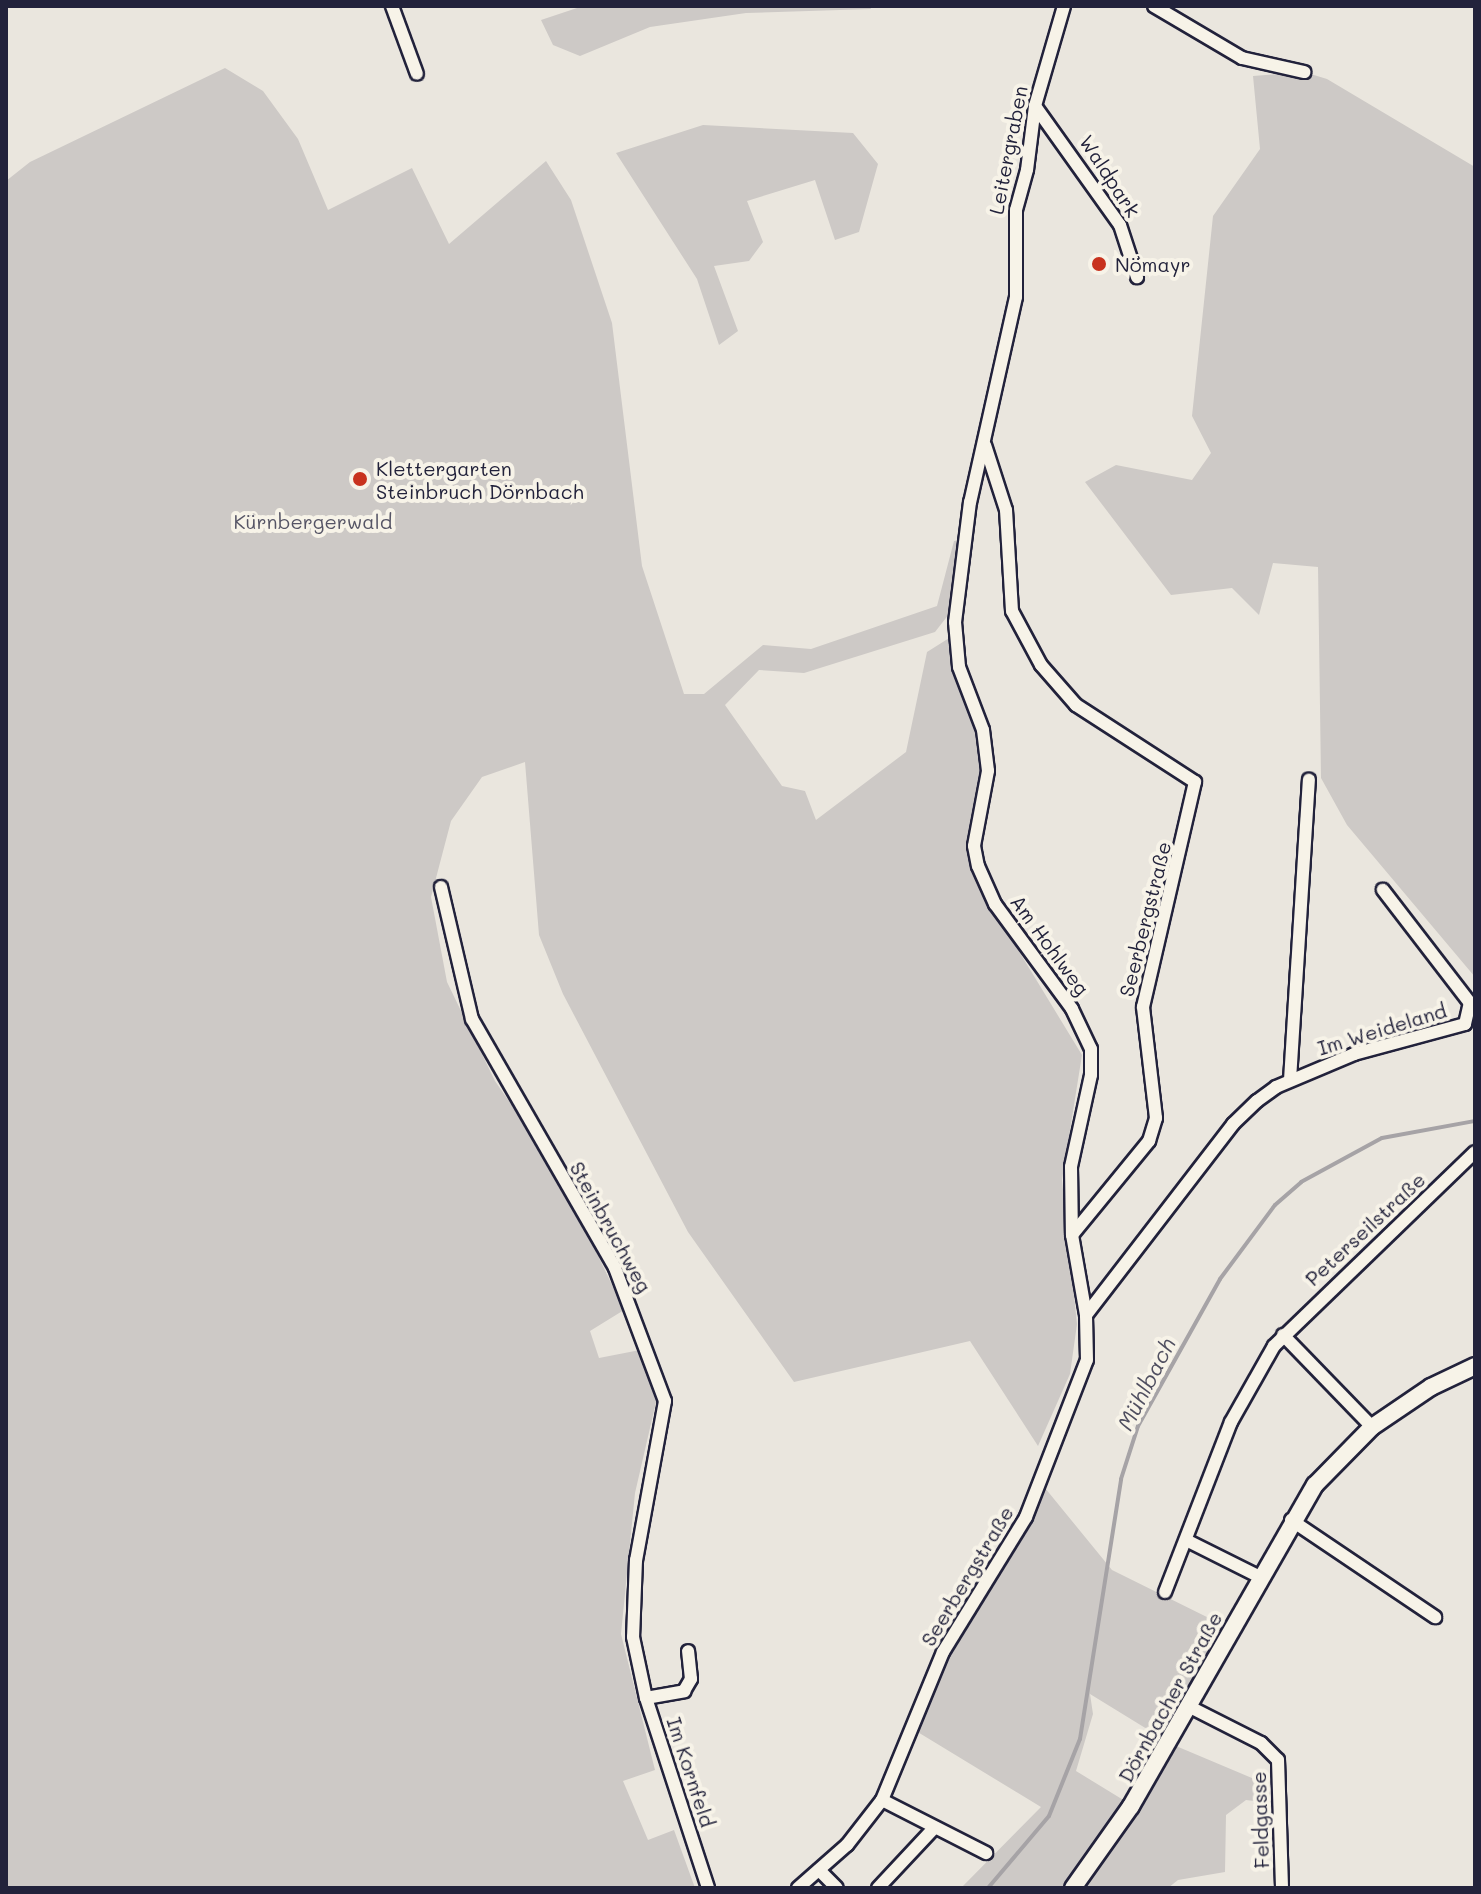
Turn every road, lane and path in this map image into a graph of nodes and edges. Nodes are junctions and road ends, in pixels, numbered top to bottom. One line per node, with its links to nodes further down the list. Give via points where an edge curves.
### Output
1 (392, 6): 5 (street)
2 (1064, 6): 6 (street, Leitergraben)
3 (1154, 6): 4 (street, via 1255,64)
4 (1304, 72)
5 (417, 74)
6 (1035, 106): 7 (street, Waldpark, via 1120,225); 8 (street, Leitergraben, via 1015,220 1016,297)
7 (1137, 277)
8 (985, 445): 14 (street, Am Hohlweg, via 970,502 955,604 959,667 983,730 988,771 975,853 995,904 1072,1009 1091,1049 1091,1075 1071,1167); 14 (street, Seerbergstraße, via 1006,510 1012,611 1041,665 1076,705 1190,776 1196,790 1143,1007 1157,1104 1154,1129)
9 (1309, 780): 12 (street, Im Weideland)
10 (441, 887): 25 (street, Steinbruchweg, via 472,1019 615,1268 665,1401 633,1598 633,1637)
11 (1383, 890): 12 (street, Im Weideland, via 1470,1003 1470,1016 1455,1030 1354,1054)
12 (1290, 1080): 15 (street, Im Weideland, via 1233,1124)
13 (1475, 1152): 16 (street, Peterseilstraße)
14 (1072, 1235): 15 (street, Seerbergstraße)
15 (1086, 1315): 27 (street, Seerbergstraße, via 1082,1382 1026,1517 943,1652)
16 (1283, 1335): 18 (street); 20 (street, Peterseilstraße, via 1231,1422)
17 (1475, 1366): 18 (street, Dörnbacher Straße, via 1431,1387)
18 (1372, 1427): 19 (street, Dörnbacher Straße, via 1333,1464)
19 (1291, 1520): 21 (street, Dörnbacher Straße); 23 (street)
20 (1186, 1540): 21 (street); 22 (street, Peterseilstraße)
21 (1260, 1577): 26 (street, Dörnbacher Straße)
22 (1165, 1592)
23 (1435, 1617)
24 (688, 1651): 25 (street, Im Kornfeld, via 691,1679 684,1691)
25 (646, 1698): 31 (street, Im Kornfeld)
26 (1188, 1706): 35 (street, Dörnbacher Straße, via 1131,1806); 36 (street, Feldgasse, via 1261,1743 1278,1760)
27 (882, 1800): 28 (street); 30 (street, Seerbergstraße)
28 (935, 1827): 29 (street); 34 (street)
29 (986, 1853)
30 (819, 1870): 32 (street, Seerbergstraße); 33 (street)
31 (708, 1888)
32 (798, 1888)
33 (837, 1888)
34 (878, 1888)
35 (1073, 1888)
36 (1282, 1888)

